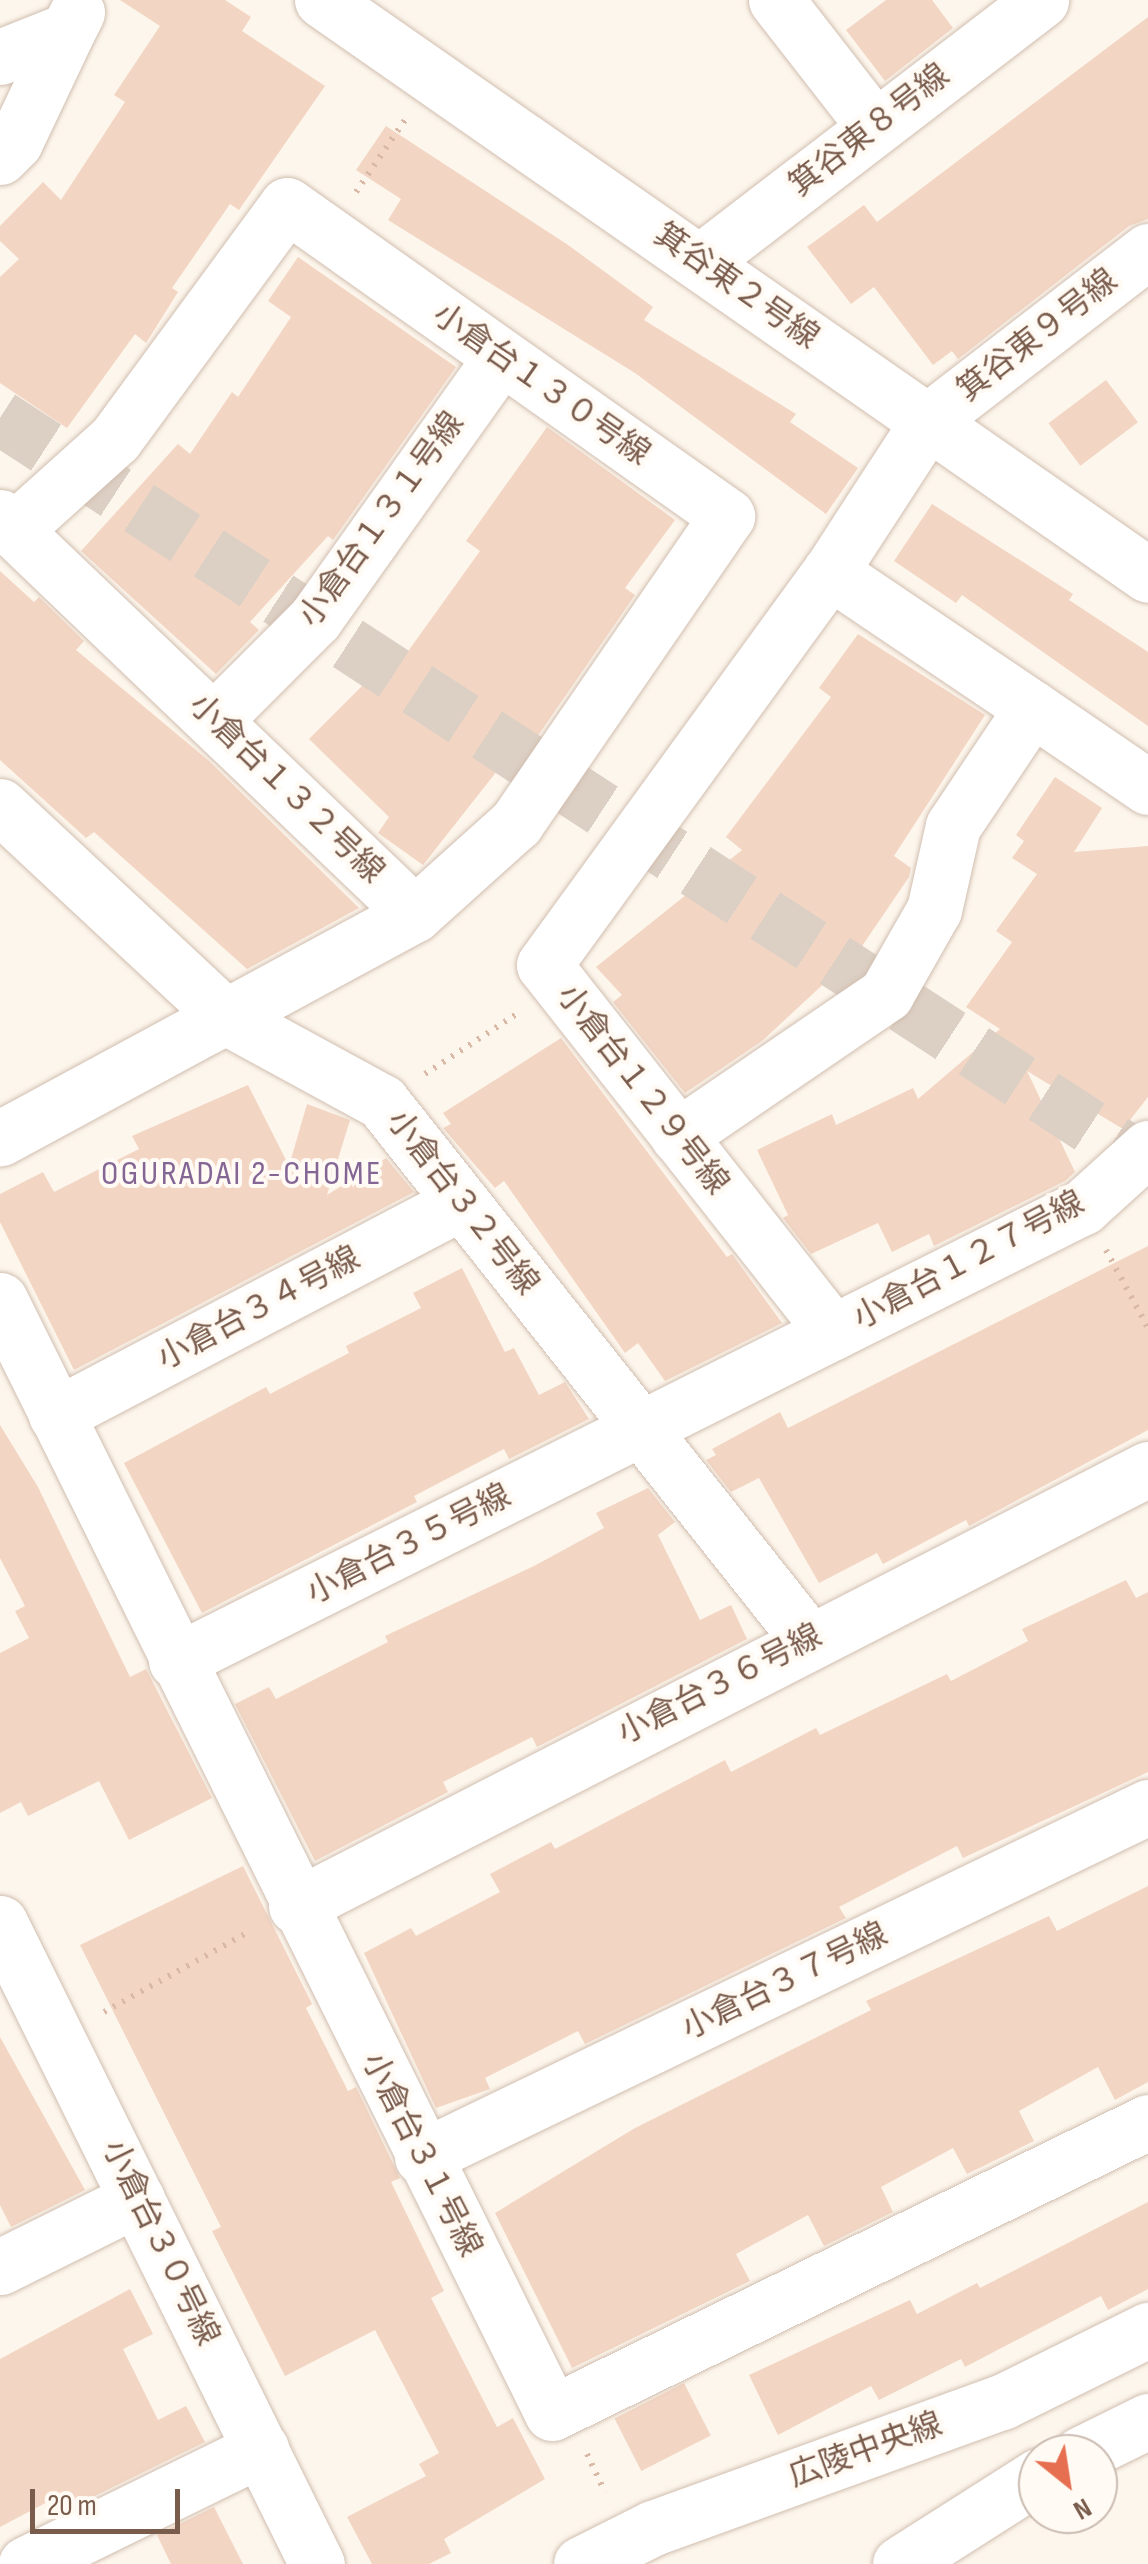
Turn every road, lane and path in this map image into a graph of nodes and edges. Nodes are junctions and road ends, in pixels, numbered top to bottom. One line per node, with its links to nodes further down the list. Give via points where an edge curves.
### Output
1 (322, 0): 5 (street, 箕谷東２号線)
2 (776, 0): 8 (street)
3 (1041, 0): 8 (street, 箕谷東８号線)
4 (75, 15): 6 (street); 9 (street, via 15,142)
5 (387, 17): 12 (street, 箕谷東２号線)
6 (0, 57)
7 (406, 119): 10 (path)
8 (874, 127): 12 (street, 箕谷東８号線)
9 (0, 157)
10 (327, 234): 13 (street, 小倉台１３０号線); 15 (street, 小倉台１３０号線, via 287,206 115,439)
11 (1148, 252): 14 (street, 箕谷東９号線)
12 (700, 262): 14 (street, 箕谷東２号線)
13 (501, 357): 19 (street, 小倉台１３１号線, via 315,619); 22 (street, 小倉台１３０号線, via 727,516 516,822)
14 (928, 422): 16 (street, 小倉台１２９号線); 17 (street, 箕谷東２号線)
15 (8, 523): 19 (street, 小倉台１３２号線)
16 (830, 572): 18 (street); 23 (street, 小倉台１２９号線)
17 (1148, 575)
18 (1032, 708): 20 (street); 26 (street, via 953,826 934,910 886,994)
19 (214, 720): 22 (street, 小倉台１３２号線)
20 (1148, 787)
21 (0, 806): 24 (street, 小倉台３２号線)
22 (415, 914): 24 (street, 小倉台１３２号線)
23 (544, 966): 25 (path, via 534,1002); 26 (street, 小倉台１２９号線)
24 (226, 1017): 25 (street, 小倉台３２号線); 27 (street, 小倉台１３２号線)
25 (382, 1102): 29 (street, 小倉台３２号線)
26 (678, 1136): 33 (street, 小倉台１２９号線)
27 (0, 1138)
28 (1148, 1148): 30 (street, 小倉台１２７号線)
29 (462, 1202): 34 (street, 小倉台３４号線); 35 (street, 小倉台３２号線)
30 (1083, 1207): 32 (path); 33 (street, 小倉台１２７号線)
31 (0, 1300): 34 (street, 小倉台３１号線)
32 (1148, 1328)
33 (833, 1332): 35 (street)
34 (56, 1415): 38 (street, 小倉台３１号線)
35 (641, 1428): 37 (street, 小倉台３２号線); 38 (street, 小倉台３５号線)
36 (1148, 1470): 37 (street, 小倉台３６号線)
37 (808, 1639): 40 (street, 小倉台３６号線)
38 (176, 1661): 40 (street, 小倉台３１号線)
39 (1148, 1806): 44 (street, 小倉台３７号線)
40 (296, 1906): 42 (path); 44 (street, 小倉台３１号線)
41 (5, 1946): 42 (street, 小倉台３０号線)
42 (59, 2036): 45 (street, 小倉台３０号線)
43 (1148, 2122): 48 (street)
44 (422, 2156): 48 (street, 小倉台３１号線, via 552,2413)
45 (137, 2199): 46 (street); 51 (street, 小倉台３０号線)
46 (0, 2267)
47 (1148, 2330): 53 (street, 広陵中央線, via 1002,2402)
48 (564, 2408): 53 (path)
49 (1148, 2421): 50 (street)
50 (1118, 2436)
51 (261, 2450): 54 (street); 55 (street, 小倉台３０号線)
52 (1018, 2489): 56 (street)
53 (605, 2552)
54 (26, 2564)
55 (318, 2564)
56 (900, 2564)

